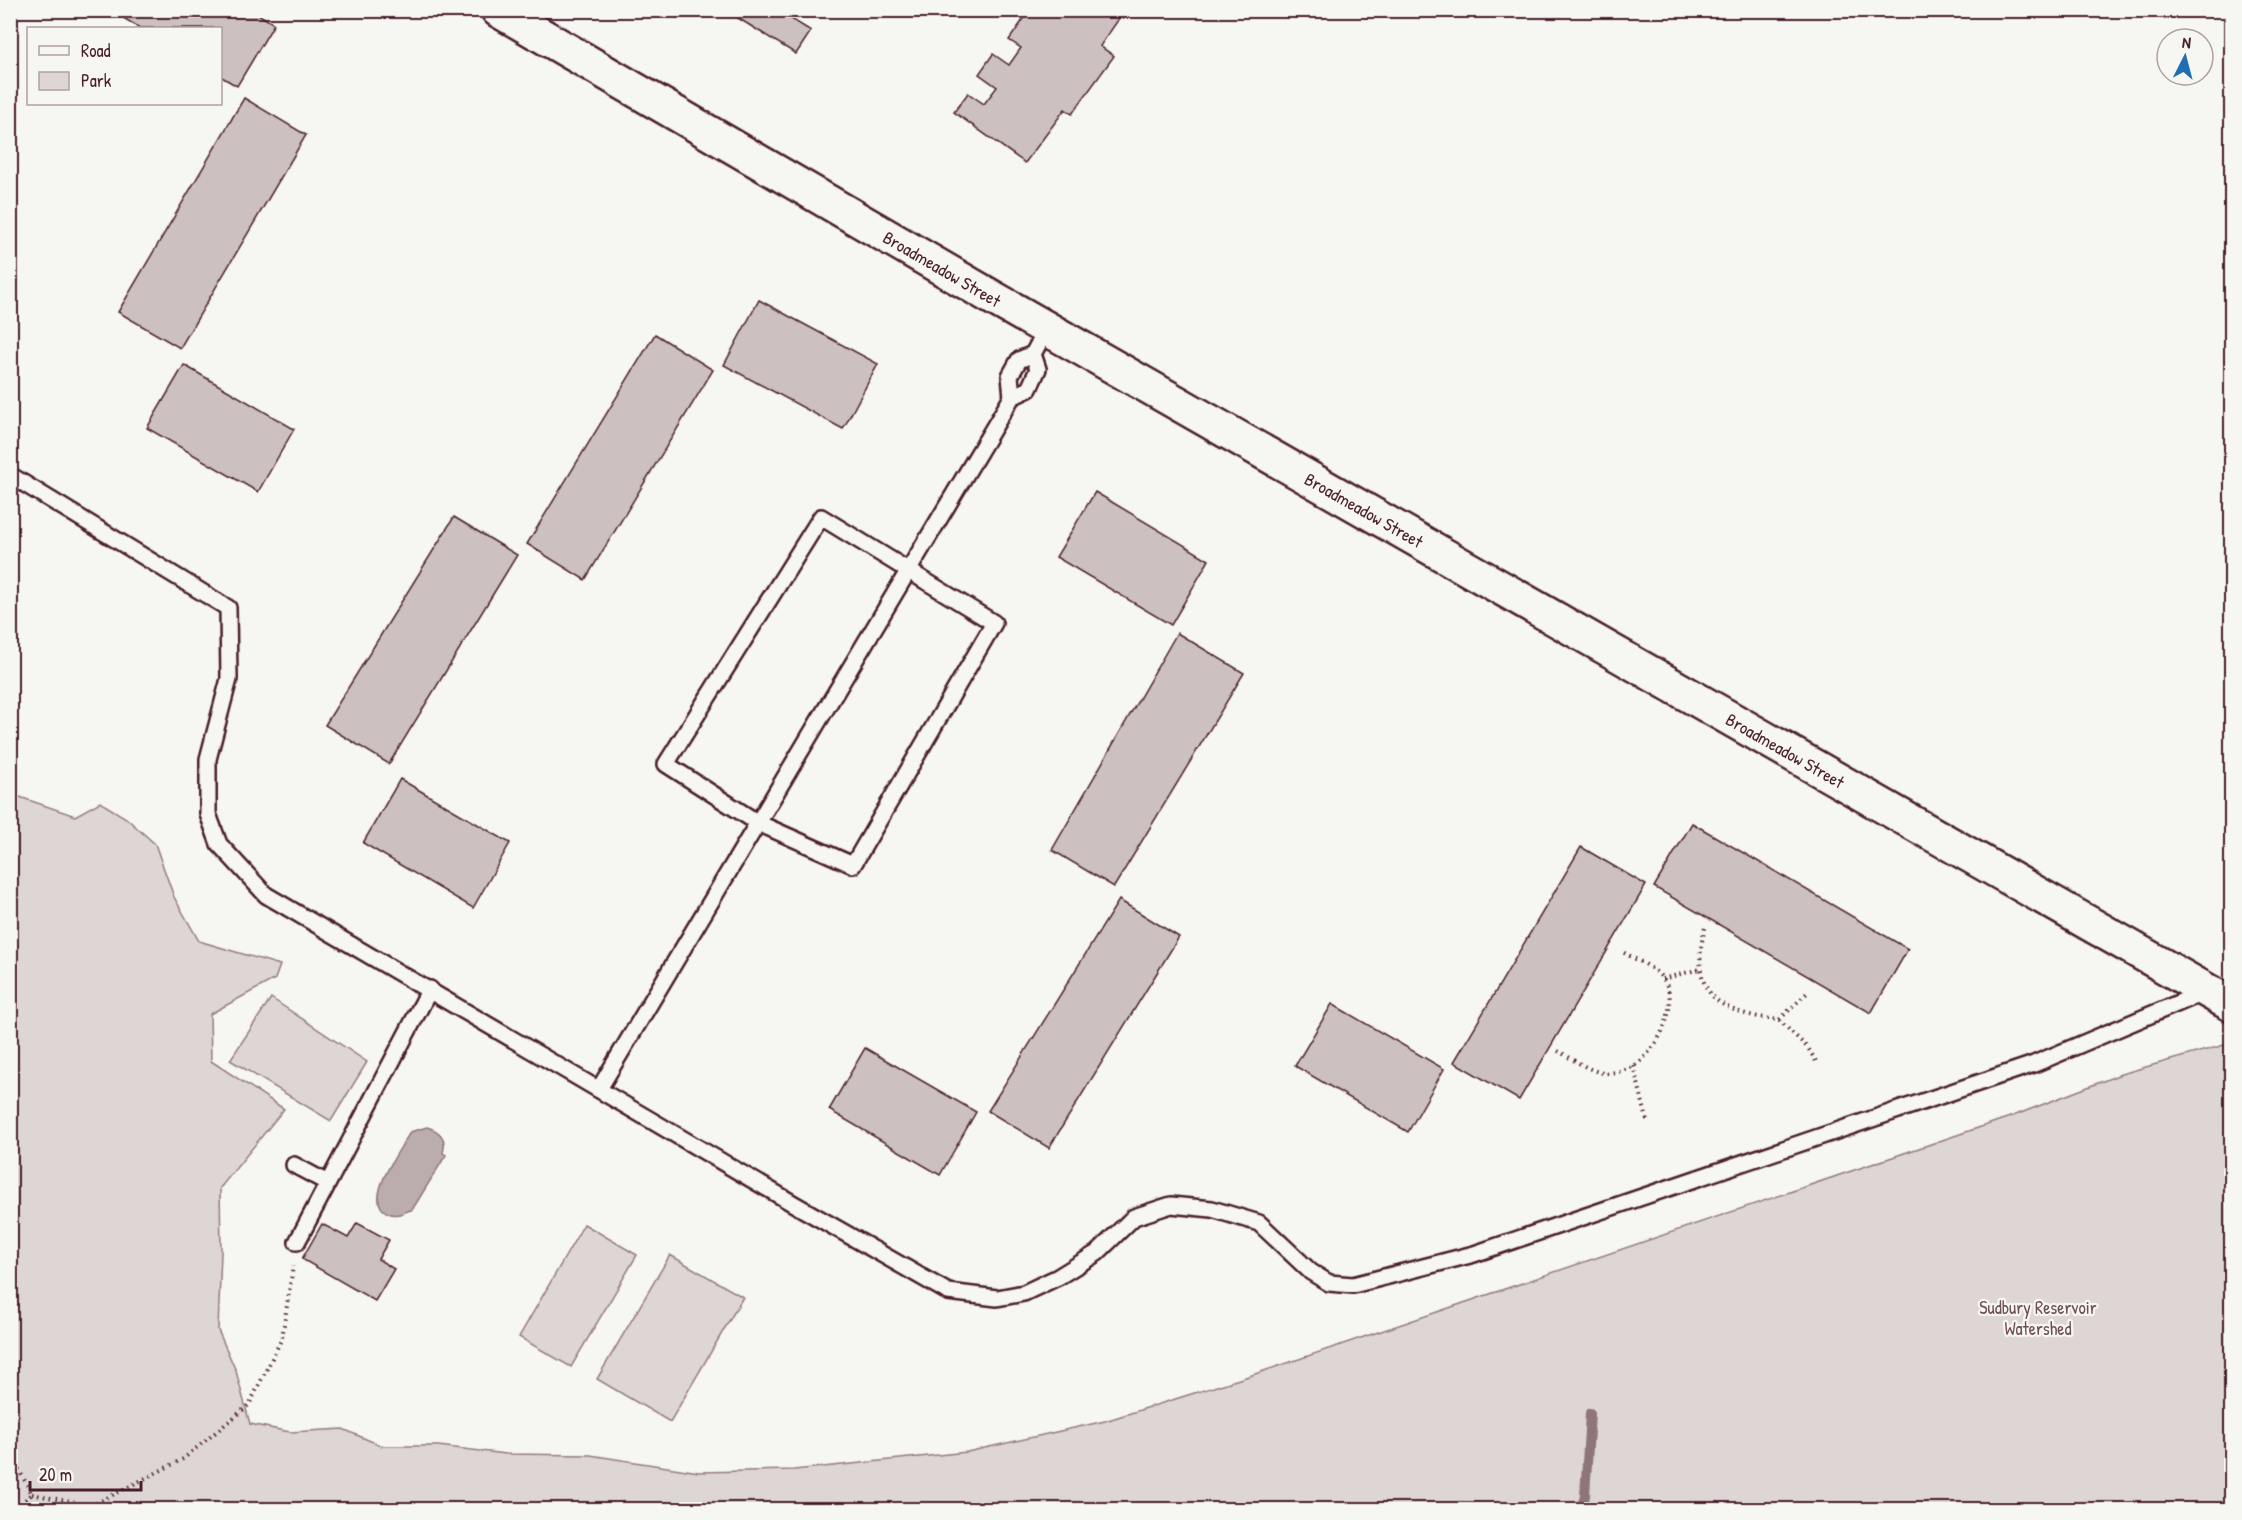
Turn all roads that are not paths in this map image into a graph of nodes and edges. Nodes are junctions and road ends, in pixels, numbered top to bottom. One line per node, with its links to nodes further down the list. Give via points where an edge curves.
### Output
1 (498, 10): 2 (street, Broadmeadow Street)
2 (1040, 341): 3 (lane, via 1019,360 1010,376); 3 (lane, via 1038,369 1029,389); 8 (street, Broadmeadow Street)
3 (1012, 398): 5 (lane)
4 (10, 475): 7 (lane, via 228,608 229,679 208,759 208,814 219,844 266,895)
5 (908, 571): 6 (lane); 6 (lane, via 994,624 853,865); 6 (lane, via 821,517 666,764)
6 (758, 823): 9 (lane)
7 (430, 989): 9 (lane); 11 (lane)
8 (2220, 998): 9 (lane, via 1474,1254 1353,1285 1329,1283 1311,1272 1259,1223 1212,1209 1171,1205 1134,1217 1097,1253 1024,1293 997,1298 948,1292)
9 (598, 1089)
10 (294, 1165): 11 (lane)
11 (326, 1182): 12 (lane)
12 (297, 1242)

